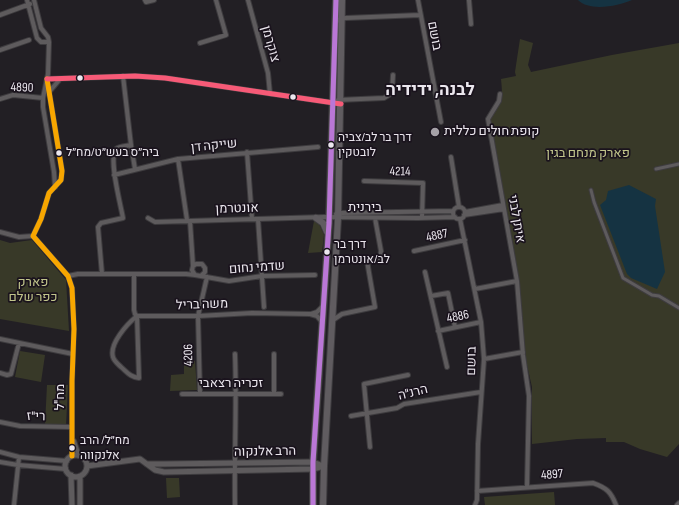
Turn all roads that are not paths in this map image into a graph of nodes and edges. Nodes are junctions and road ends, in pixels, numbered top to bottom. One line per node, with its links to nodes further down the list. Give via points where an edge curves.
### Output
1 (145, 0): 2 (street)
2 (154, 0)
3 (216, 0): 18 (street, via 226,35)
4 (248, 0): 25 (street, צוקרמן, via 268,73)
5 (336, 0): 14 (main road)
6 (342, 0): 13 (main road)
7 (418, 0): 12 (street, בושם)
8 (469, 0): 15 (street)
9 (34, 1): 10 (street); 17 (street, via 41,28)
10 (28, 2): 11 (street); 17 (street, via 37,38 41,42)
11 (0, 15)
12 (420, 15): 13 (street); 31 (street, בושם)
13 (343, 18): 14 (street); 29 (main road)
14 (336, 22): 30 (main road)
15 (472, 24)
16 (28, 40): 19 (street)
17 (49, 42): 22 (street)
18 (200, 43)
19 (0, 50)
20 (393, 75): 29 (street, via 392,93 384,98)
21 (123, 76): 23 (street); 25 (street, via 165,78); 32 (street)
22 (47, 79): 23 (street); 24 (street); 27 (street)
23 (60, 79): 24 (street)
24 (49, 92): 42 (street, via 62,171 61,180)
25 (270, 94): 30 (street)
26 (500, 94): 45 (street, איתן לבני, via 499,101 488,119)
27 (43, 98): 28 (street, 4890, via 13,95); 42 (street)
28 (0, 99)
29 (341, 101): 30 (street); 49 (main road)
30 (332, 102): 53 (main road)
31 (441, 122)
32 (131, 145): 38 (street); 40 (street, via 115,149)
33 (318, 147): 34 (street, שייקה דן)
34 (247, 152): 36 (street, שייקה דן); 57 (street)
35 (451, 157): 44 (street)
36 (178, 159): 38 (street, שייקה דן); 59 (street)
37 (679, 164): 39 (street)
38 (135, 169): 40 (street, שייקה דן)
39 (656, 169)
40 (114, 175): 67 (street, via 123,218 101,223 98,227)
41 (364, 181): 47 (street, 4214, via 423,182)
42 (55, 187): 62 (street, via 49,193)
43 (591, 190): 81 (street, via 623,278)
44 (459, 207): 46 (street); 48 (street, via 463,209)
45 (503, 207): 48 (street); 75 (street, איתן לבני)
46 (453, 211): 47 (street, בירנית); 50 (street)
47 (422, 212): 49 (street, בירנית); 55 (street, 4214)
48 (464, 214): 56 (street)
49 (338, 216): 53 (street, בירנית); 54 (street, בירנית); 80 (main road)
50 (455, 217): 55 (street, בירנית); 56 (street)
51 (148, 218): 59 (street, אונטרמן, via 155,222)
52 (316, 218): 53 (street, אונטרמן); 58 (street, אונטרמן); 61 (main road, via 323,223)
53 (329, 218): 61 (main road)
54 (375, 218): 55 (street, בירנית); 83 (street, via 380,258 367,261 375,307)
55 (422, 218)
56 (460, 218): 63 (street, בושם)
57 (252, 219): 58 (street, אונטרמן); 59 (street, אונטרמן)
58 (258, 219): 73 (street)
59 (188, 220): 65 (street)
60 (0, 232): 62 (street, via 19,237)
61 (328, 233): 78 (main road)
62 (33, 236): 71 (street, מח"ל)
63 (465, 240): 64 (street, 4887); 76 (street, בושם)
64 (414, 251)
65 (193, 266): 69 (street); 72 (street, via 199,263 203,266 205,272)
66 (425, 272): 77 (street)
67 (102, 274): 68 (street, שדמי נחום); 71 (street, שדמי נחום)
68 (134, 274): 69 (street, שדמי נחום); 84 (street, via 134,310)
69 (195, 275): 72 (street, שדמי נחום)
70 (315, 275): 73 (street, שדמי נחום)
71 (68, 276): 94 (street, מח"ל, via 72,288)
72 (201, 276): 74 (street, שדמי נחום)
73 (262, 276): 74 (street, שדמי נחום, via 229,281); 79 (street)
74 (207, 277): 85 (street, 4206)
75 (517, 281): 76 (street); 93 (street, איתן לבני)
76 (475, 289): 87 (street, בושם)
77 (431, 296): 89 (street, via 448,293); 90 (street)
78 (323, 306): 82 (street, via 319,311); 88 (main road)
79 (264, 307)
80 (333, 308): 83 (street); 86 (main road)
81 (679, 308)
82 (310, 314): 85 (street, משה בריל, via 252,313); 88 (street, via 319,317)
83 (342, 314): 86 (street)
84 (137, 316): 84 (street, via 129,322 112,346 112,352 113,359 132,377 138,378); 85 (street, משה בריל)
85 (198, 316): 102 (street, 4206)
86 (332, 321): 124 (main road)
87 (481, 322): 89 (street, 4886); 97 (street, בושם)
88 (322, 324): 122 (main road)
89 (455, 327): 90 (street, 4886)
90 (438, 331): 98 (street)
91 (0, 339): 92 (street)
92 (19, 343): 94 (street); 99 (street, via 12,372 9,375)
93 (523, 352): 97 (street); 129 (street, איתן לבני, via 529,396)
94 (73, 354): 110 (street, מח"ל)
95 (235, 354): 103 (street)
96 (274, 354): 105 (street)
97 (484, 359): 101 (street, בושם)
98 (447, 367)
99 (0, 373)
100 (408, 375): 107 (street, via 364,384)
101 (481, 392): 107 (street, הרנ"ה, via 404,404 397,408); 130 (street, בושם)
102 (200, 393): 103 (street, זכריה רצאבי); 104 (street, זכריה רצאבי)
103 (237, 393): 105 (street, זכריה רצאבי); 119 (street)
104 (182, 394)
105 (274, 394): 106 (street, זכריה רצאבי)
106 (281, 394)
107 (367, 413): 108 (street, הרנ"ה); 112 (street)
108 (351, 416)
109 (0, 422): 110 (street, רי"ז, via 20,426)
110 (72, 427): 111 (street, מח"ל)
111 (72, 434): 115 (street, מח"ל); 116 (street, מח"ל)
112 (370, 447)
113 (0, 452): 114 (street)
114 (19, 456): 117 (street); 121 (street)
115 (72, 456): 116 (street); 117 (street)
116 (79, 456): 123 (street, via 85,460)
117 (67, 461): 125 (street)
118 (0, 462): 121 (street)
119 (234, 463): 120 (street, הרב אלנקוה); 122 (street, הרב אלנקוה); 126 (street)
120 (147, 464): 123 (street, הרב אלנקוה, via 140,459); 126 (street, הרב אלנקוה, via 155,470 164,472)
121 (18, 465): 125 (street); 131 (street)
122 (313, 465): 124 (street, הרב אלנקוה); 126 (street, הרב אלנקוה); 135 (main road)
123 (87, 466): 128 (street, via 86,471)
124 (324, 466): 136 (main road)
125 (66, 469): 127 (street)
126 (234, 470): 134 (street)
127 (71, 475): 128 (street); 132 (street)
128 (80, 476): 133 (street)
129 (528, 487): 130 (street, 4897); 138 (street, 4897, via 593,483 604,487)
130 (478, 491): 137 (street, בושם)
131 (14, 505)
132 (72, 505)
133 (80, 505)
134 (235, 505)
135 (312, 505)
136 (323, 505)
137 (475, 505)
138 (616, 505)

